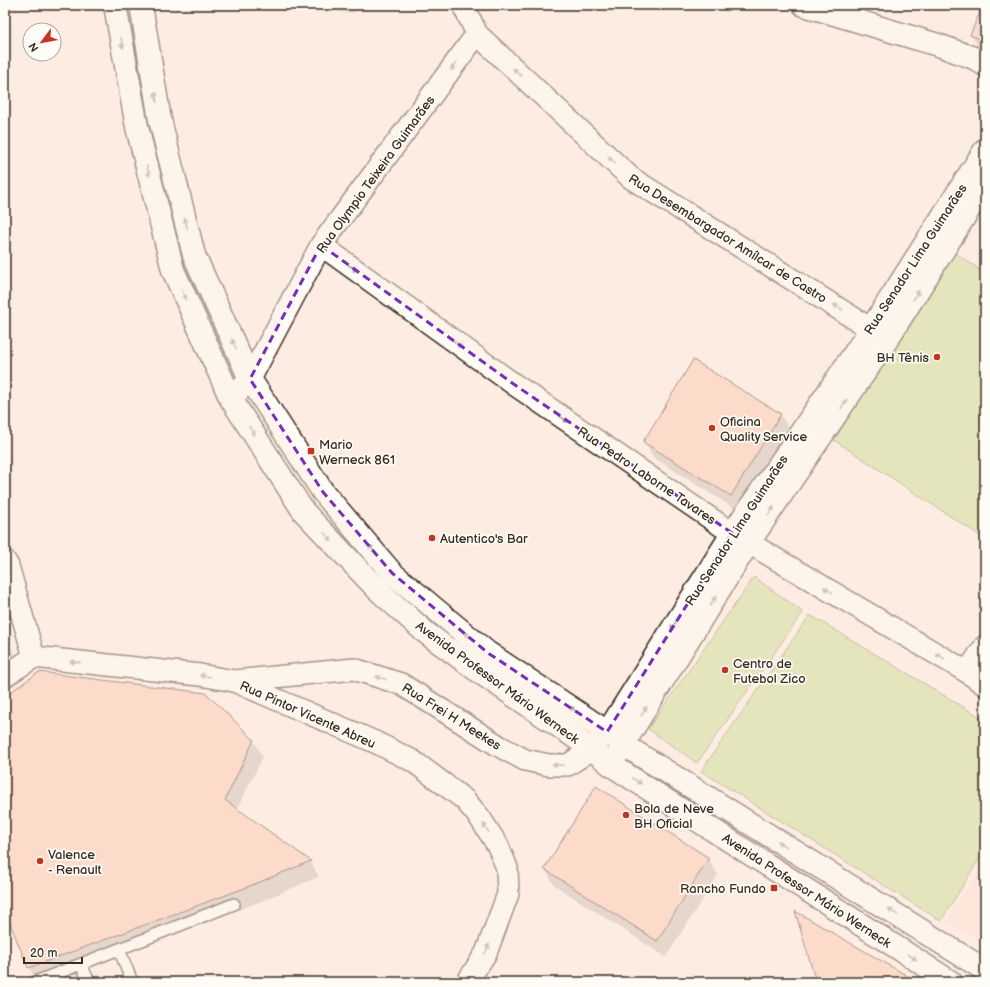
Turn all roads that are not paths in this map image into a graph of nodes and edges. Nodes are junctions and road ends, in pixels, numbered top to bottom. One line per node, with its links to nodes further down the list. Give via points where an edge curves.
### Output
1 (115, 5): 12 (main road, Avenida Professor Mário Werneck, one-way to 12, via 137,127 173,270)
2 (141, 5): 11 (main road, Avenida Professor Mário Werneck, one-way to 2, via 194,255 160,120)
3 (463, 5): 5 (street, Rua Desembargador Amílcar de Castro)
4 (804, 5): 6 (main road, via 938,45 974,58)
5 (477, 34): 9 (street, Rua Olympio Teixeira Guimarães, one-way to 9); 10 (street, Rua Desembargador Amílcar de Castro, one-way to 5, via 631,178)
6 (985, 65)
7 (985, 149): 10 (street, Rua Senador Lima Guimarães)
8 (985, 185): 10 (street, Rua Senador Lima Guimarães, one-way to 8)
9 (321, 245): 11 (street, Rua Olympio Teixeira Guimarães); 13 (street, Rua Pedro Laborne Tavares, one-way to 13, via 515,385)
10 (879, 334): 13 (street, Rua Senador Lima Guimarães)
11 (250, 379): 12 (street, Rua Olympio Teixeira Guimarães); 21 (main road, Avenida Professor Mário Werneck, one-way to 11, via 488,653 392,573 323,492)
12 (231, 399): 22 (main road, Avenida Professor Mário Werneck, one-way to 22, via 304,512 377,589 425,632)
13 (741, 538): 17 (street, Rua Pedro Laborne Tavares, one-way to 13); 21 (street, Rua Senador Lima Guimarães)
14 (5, 561): 16 (street)
15 (985, 646): 17 (street)
16 (34, 657): 18 (street); 19 (street, Rua Pintor Vicente Abreu, one-way to 16)
17 (967, 672): 20 (street, Rua Pedro Laborne Tavares)
18 (5, 676)
19 (234, 681): 22 (street, Rua Frei H Meekes, one-way to 19, via 568,765 549,765 525,760 401,684 354,669); 31 (street, Rua Pintor Vicente Abreu, one-way to 19, via 486,953 508,894 507,868 498,846 480,818 464,800 413,761)
20 (985, 685)
21 (615, 738): 22 (street, Rua Senador Lima Guimarães); 23 (street, Rua Senador Lima Guimarães); 27 (main road, Avenida Professor Mário Werneck, one-way to 21)
22 (592, 750): 23 (main road, Avenida Professor Mário Werneck)
23 (610, 764): 32 (main road, Avenida Professor Mário Werneck, one-way to 32)
24 (234, 904): 25 (lane)
25 (119, 949): 26 (lane); 30 (lane)
26 (81, 964): 28 (lane); 29 (lane)
27 (985, 970)
28 (35, 982)
29 (89, 982)
30 (132, 982)
31 (467, 982)
32 (951, 982)

